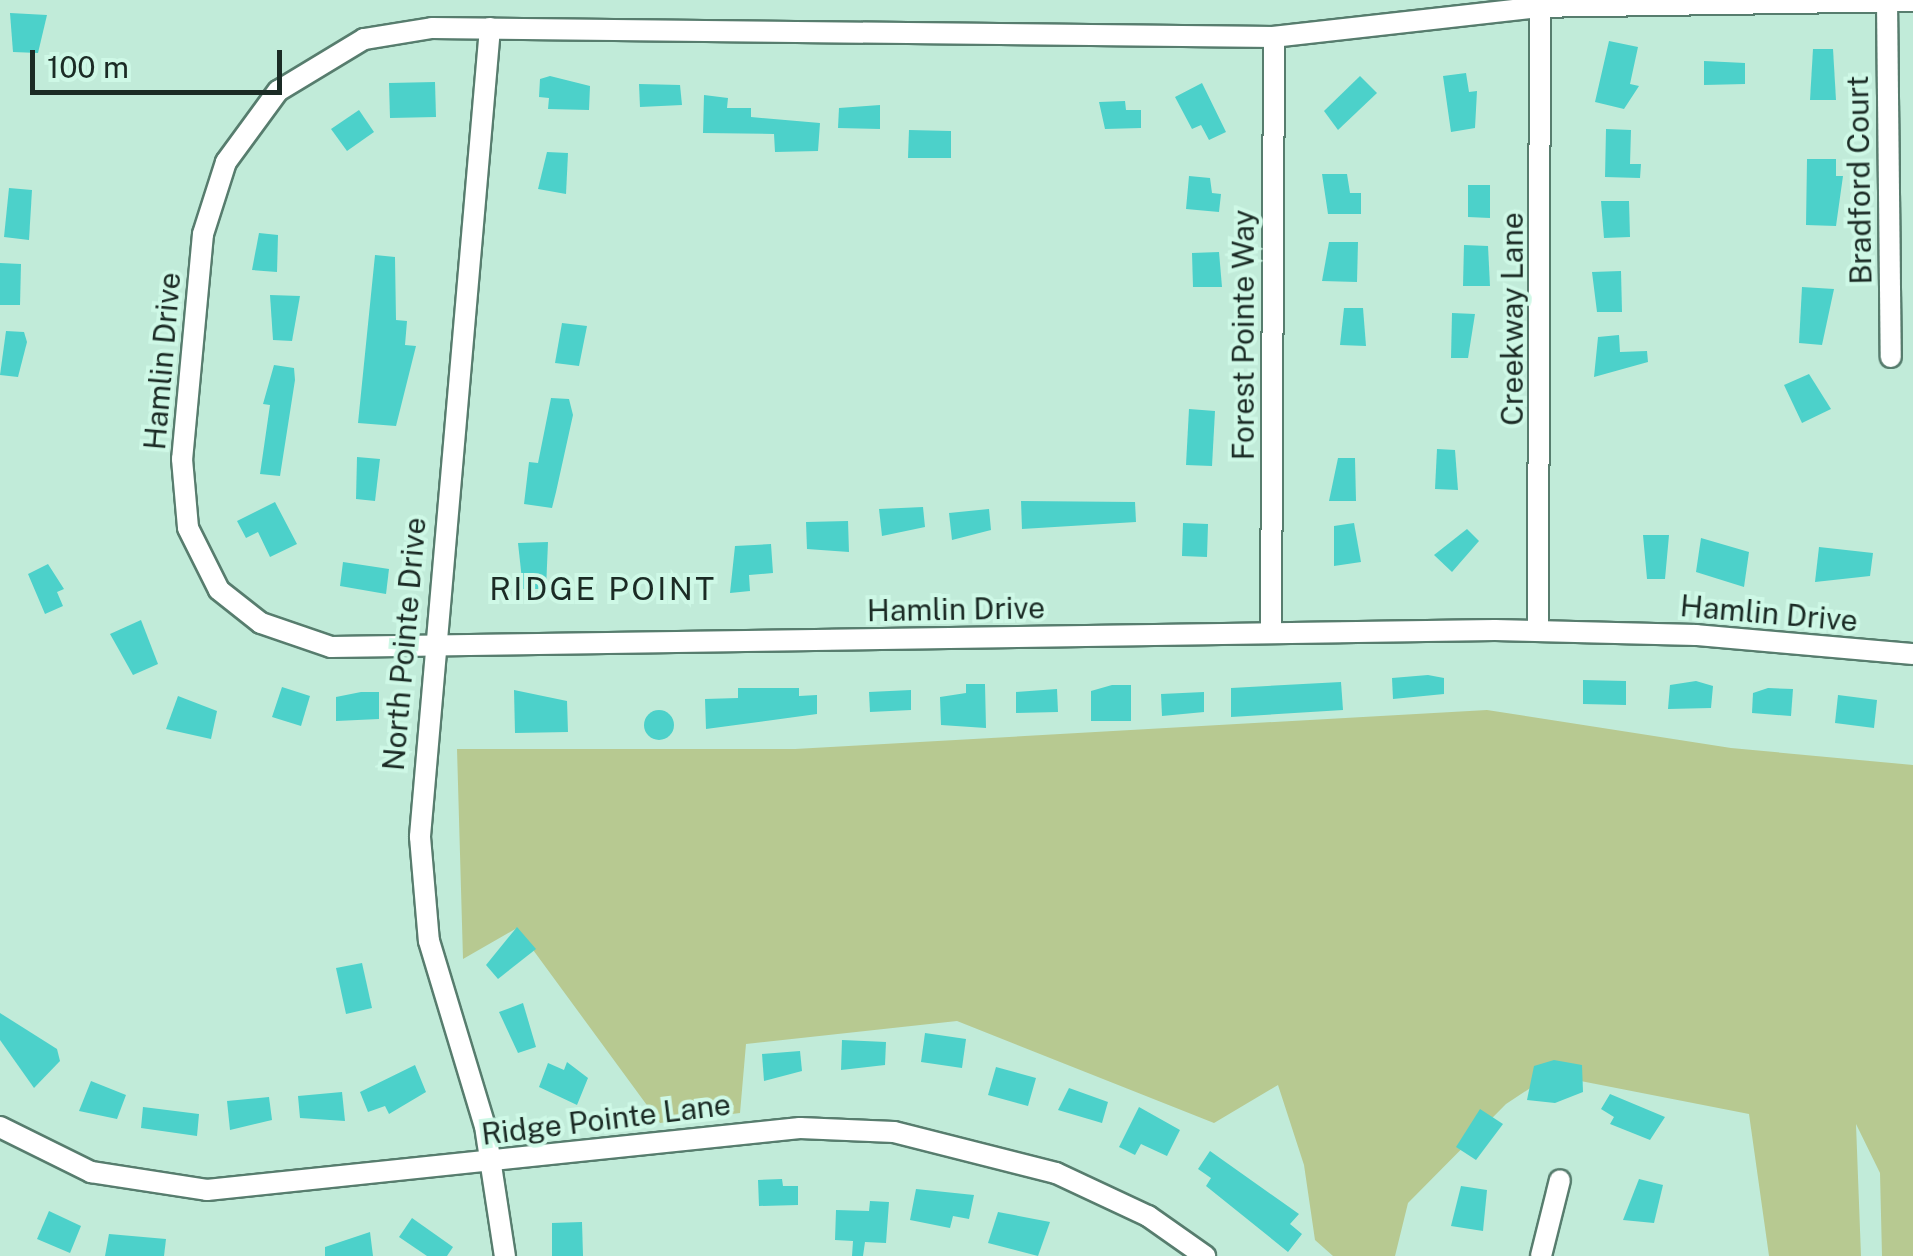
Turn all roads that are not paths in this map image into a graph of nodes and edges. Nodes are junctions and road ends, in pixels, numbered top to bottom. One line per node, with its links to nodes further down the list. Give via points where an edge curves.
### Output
1 (1887, 1): 2 (street, Hamlin Drive); 3 (street, Hamlin Drive); 6 (street, Bradford Court)
2 (1913, 1)
3 (1540, 7): 5 (street, Hamlin Drive); 7 (street, Creekway Lane)
4 (490, 28): 5 (street, Hamlin Drive); 9 (street, North Pointe Drive); 9 (street, Hamlin Drive, via 364,39 310,66 252,120 226,162 203,234 182,459 196,552 239,608 304,642)
5 (1274, 37): 8 (street, Forest Pointe Way)
6 (1891, 357)
7 (1538, 631): 8 (street, Hamlin Drive); 10 (street, Hamlin Drive)
8 (1271, 633): 9 (street, Hamlin Drive)
9 (434, 649): 12 (street, North Pointe Drive, via 421,785 424,900 439,988)
10 (1913, 654)
11 (0, 1127): 12 (street, Ridge Pointe Lane, via 91,1172 168,1188)
12 (494, 1163): 14 (street, North Pointe Drive); 15 (street, Ridge Pointe Lane, via 800,1128 894,1132 1056,1173 1148,1216)
13 (1560, 1180): 16 (street)
14 (505, 1256)
15 (1205, 1256)
16 (1542, 1256)

